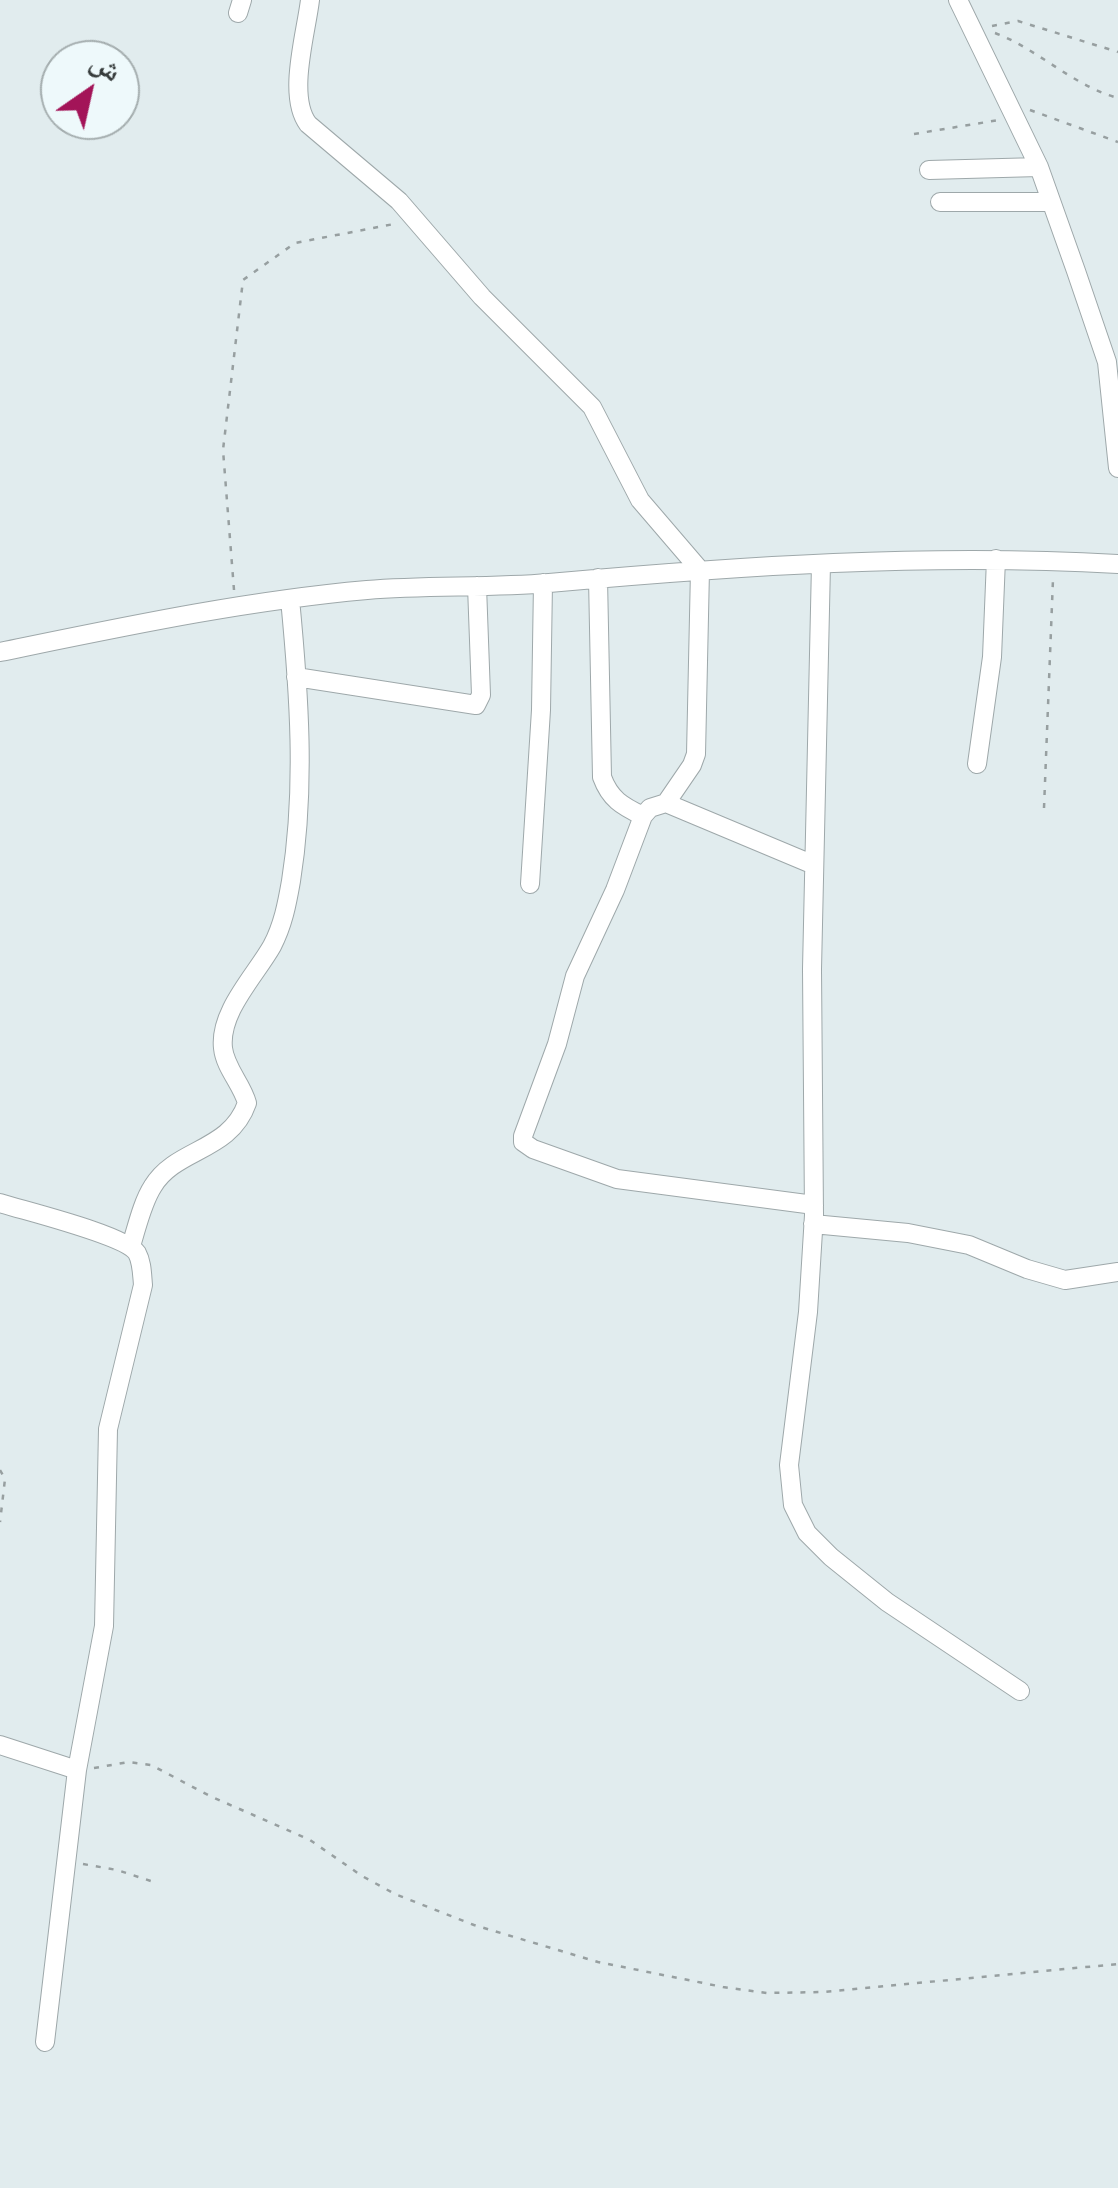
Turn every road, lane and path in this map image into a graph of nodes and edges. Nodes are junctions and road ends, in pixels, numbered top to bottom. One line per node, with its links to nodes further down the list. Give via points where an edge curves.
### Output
1 (310, 0): 12 (street, via 299,113)
2 (958, 0): 5 (street)
3 (1118, 52): 4 (path, via 1018,22 982,30)
4 (1118, 98)
5 (1012, 111): 6 (path); 7 (path, via 1070,122); 8 (street)
6 (914, 134)
7 (1118, 142)
8 (1039, 167): 9 (street); 11 (street)
9 (929, 170)
10 (940, 202): 11 (street)
11 (1051, 202): 13 (street, via 1107,362)
12 (416, 220): 18 (street, via 592,408 640,500); 23 (path, via 295,243 243,280 223,450)
13 (1118, 466)
14 (996, 559): 15 (street); 16 (street); 26 (street, via 992,657)
15 (1054, 562): 17 (street); 28 (path)
16 (821, 564): 18 (street); 30 (street)
17 (1118, 564)
18 (700, 570): 19 (street); 27 (street, via 696,754)
19 (598, 578): 20 (street); 29 (street, via 602,777 618,804)
20 (543, 583): 21 (street); 31 (street)
21 (477, 586): 22 (street); 25 (street, via 482,695 476,705)
22 (290, 599): 23 (street); 25 (street)
23 (236, 606): 24 (street)
24 (0, 652)
25 (296, 677): 34 (street, via 300,794 284,919 224,1029 225,1059 247,1104 237,1127 153,1185)
26 (976, 764)
27 (666, 804): 29 (street); 30 (street)
28 (1044, 808)
29 (643, 816): 33 (street, via 579,966 523,1142 617,1179)
30 (814, 865): 33 (street)
31 (530, 884)
32 (0, 1203): 34 (street)
33 (814, 1214): 35 (street, via 968,1246 1065,1280); 38 (street, via 790,1464 800,1521 814,1542 887,1602)
34 (130, 1246): 40 (street, via 142,1266 143,1285 108,1429 104,1626)
35 (1118, 1272)
36 (0, 1470): 37 (path)
37 (0, 1522)
38 (1020, 1691)
39 (0, 1745): 40 (street)
40 (77, 1770): 41 (street); 43 (path, via 150,1765 310,1840 362,1876 444,1914 598,1962 723,1987 823,1992)
41 (66, 1861): 42 (path); 44 (street)
42 (157, 1883)
43 (1118, 1964)
44 (46, 2042)

